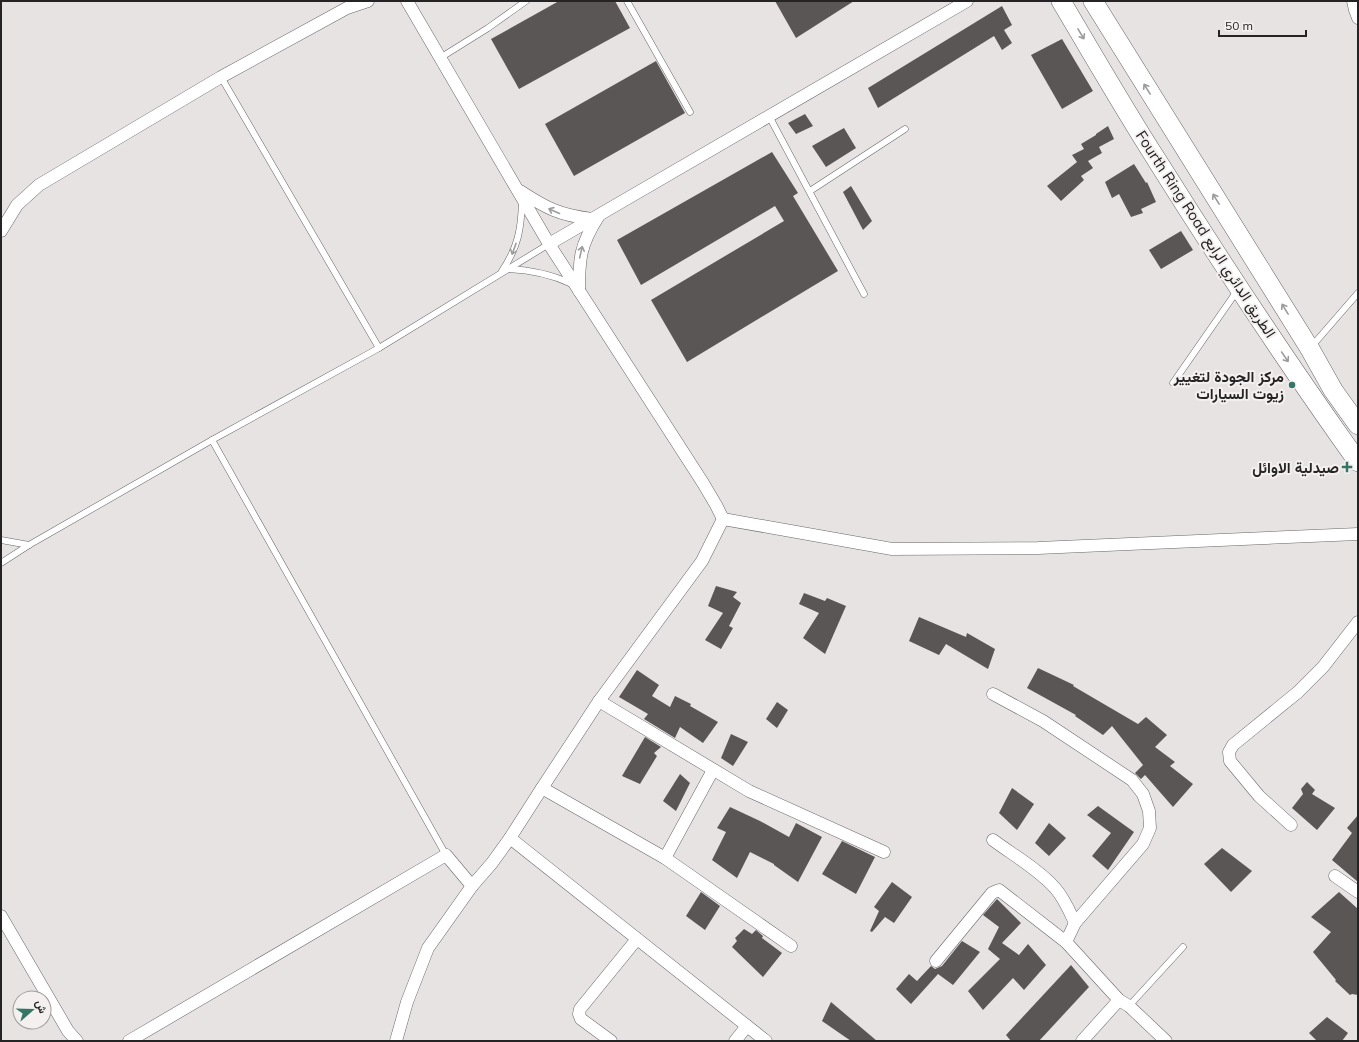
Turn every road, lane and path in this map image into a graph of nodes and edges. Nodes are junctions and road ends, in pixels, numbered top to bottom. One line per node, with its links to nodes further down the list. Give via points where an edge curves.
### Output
1 (368, 1): 9 (street)
2 (407, 1): 11 (street)
3 (526, 1): 11 (lane)
4 (627, 1): 13 (lane)
5 (967, 1): 14 (street)
6 (1061, 1): 24 (main road, Fourth Ring Road الطريق الدائري الرابع, one-way to 24, via 1157,161)
7 (1093, 1): 28 (main road, Fourth Ring Road الطريق الدائري الرابع, one-way to 7)
8 (1353, 1): 10 (street)
9 (350, 5): 12 (street)
10 (1358, 17)
11 (440, 58): 17 (street)
12 (221, 77): 19 (street, via 39,185 17,205); 27 (lane)
13 (690, 112)
14 (768, 116): 16 (lane); 18 (street)
15 (905, 129): 16 (lane)
16 (810, 191): 26 (lane)
17 (520, 193): 18 (street, one-way to 17, via 574,217 559,213); 20 (street); 22 (lane, one-way to 22, via 522,218 519,234 510,260)
18 (596, 217): 20 (street); 23 (street, one-way to 18, via 581,251)
19 (1, 231)
20 (549, 244): 21 (lane); 23 (street)
21 (508, 269): 22 (lane); 23 (lane, via 540,272)
22 (502, 272): 27 (lane)
23 (577, 288): 35 (street)
24 (1239, 288): 29 (lane); 31 (main road, Fourth Ring Road الطريق الدائري الرابع, one-way to 31)
25 (1358, 293): 28 (lane)
26 (864, 294)
27 (379, 348): 33 (lane)
28 (1310, 349): 30 (main road, Fourth Ring Road الطريق الدائري الرابع)
29 (1173, 383)
30 (1333, 390): 31 (main road); 32 (main road, Fourth Ring Road الطريق الدائري الرابع)
31 (1315, 401): 34 (main road, Fourth Ring Road الطريق الدائري الرابع)
32 (1358, 425)
33 (212, 440): 38 (lane); 49 (lane)
34 (1358, 462)
35 (723, 519): 36 (street, via 892,548 1038,548); 42 (street, via 702,561)
36 (1358, 534)
37 (1, 540): 38 (lane)
38 (29, 545): 39 (lane)
39 (1, 563)
40 (1358, 622): 45 (street, via 1318,672 1229,752 1230,761 1259,796)
41 (993, 694): 55 (street, via 1043,720 1132,780 1143,794 1150,828 1143,844)
42 (599, 701): 43 (street); 44 (street)
43 (713, 770): 48 (street, via 750,791); 50 (street)
44 (542, 788): 46 (street); 50 (street)
45 (1291, 825)
46 (510, 838): 52 (street); 56 (street)
47 (993, 840): 55 (street, via 1055,888 1066,903)
48 (884, 852)
49 (446, 855): 52 (street); 64 (street)
50 (664, 858): 58 (street)
51 (1335, 876): 53 (street)
52 (472, 886): 65 (street, via 428,948 407,1002)
53 (1358, 892)
54 (1, 916): 63 (street, via 68,1031)
55 (1075, 923): 57 (street)
56 (637, 939): 62 (street); 66 (street, via 580,1009 581,1019)
57 (1066, 942): 60 (street, via 999,890 992,893); 61 (street)
58 (790, 946)
59 (1183, 947): 61 (lane)
60 (936, 961)
61 (1124, 1003): 69 (street); 70 (street)
62 (747, 1026): 67 (street); 68 (street)
63 (77, 1041)
64 (129, 1041)
65 (396, 1041)
66 (611, 1041)
67 (735, 1041)
68 (766, 1041)
69 (1082, 1041)
70 (1166, 1041)

